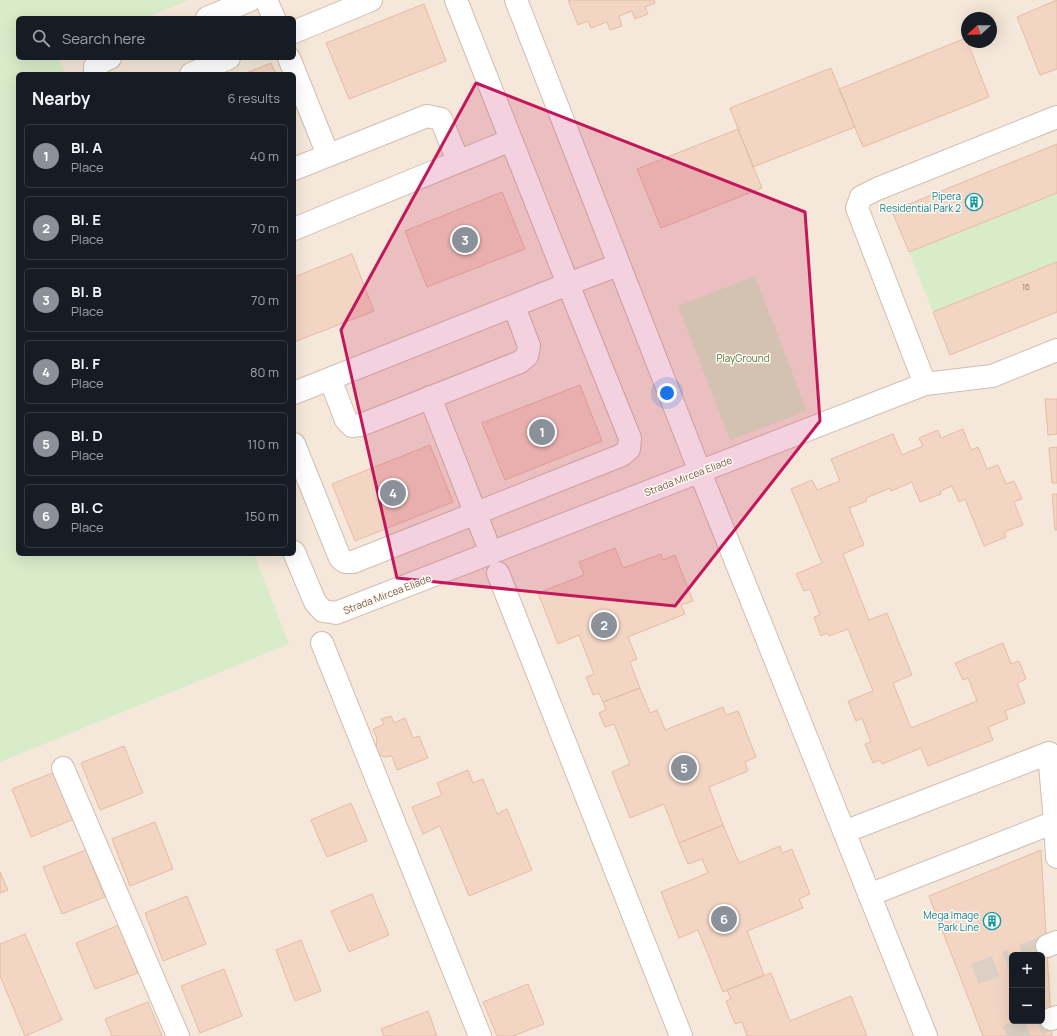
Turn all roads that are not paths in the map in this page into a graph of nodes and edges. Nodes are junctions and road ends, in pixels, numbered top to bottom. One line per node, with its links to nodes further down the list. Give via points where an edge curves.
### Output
1 (250, 0): 6 (street)
2 (266, 0): 7 (street)
3 (371, 0): 8 (street)
4 (456, 0): 17 (street)
5 (516, 0): 22 (street)
6 (212, 16)
7 (273, 16)
8 (296, 31)
9 (105, 60): 12 (street, via 95,67)
10 (225, 60): 13 (street)
11 (290, 60): 14 (street)
12 (95, 72)
13 (195, 72)
14 (295, 72)
15 (296, 75): 18 (street)
16 (1057, 117): 27 (street, via 861,197 857,208)
17 (511, 140): 19 (street); 23 (street)
18 (328, 155): 19 (street, via 427,116 441,119); 20 (street)
19 (458, 161): 21 (street)
20 (296, 168)
21 (296, 228)
22 (618, 265): 23 (street); 31 (street)
23 (568, 284): 24 (street); 32 (street, via 630,438 629,449 622,455)
24 (514, 306): 26 (street); 29 (street, via 529,346 527,356 520,362)
25 (1057, 350): 27 (street, Strada Mircea Eliade, via 992,376)
26 (330, 379): 28 (street); 29 (street, via 346,420 352,426)
27 (925, 384): 31 (street, Strada Mircea Eliade)
28 (296, 392)
29 (430, 397): 32 (street)
30 (296, 449): 32 (street, via 340,558 345,562 353,562)
31 (700, 472): 34 (street, Strada Mircea Eliade); 38 (street)
32 (474, 514): 34 (street)
33 (296, 556): 34 (street, Strada Mircea Eliade, via 315,602 323,611 336,613)
34 (494, 563): 43 (street)
35 (322, 643): 42 (street)
36 (63, 768): 41 (street)
37 (1055, 822): 38 (street, via 1049,753); 39 (street); 40 (street)
38 (844, 832): 40 (street)
39 (1057, 857)
40 (869, 895): 44 (street)
41 (178, 1036)
42 (480, 1036)
43 (681, 1036)
44 (926, 1036)

